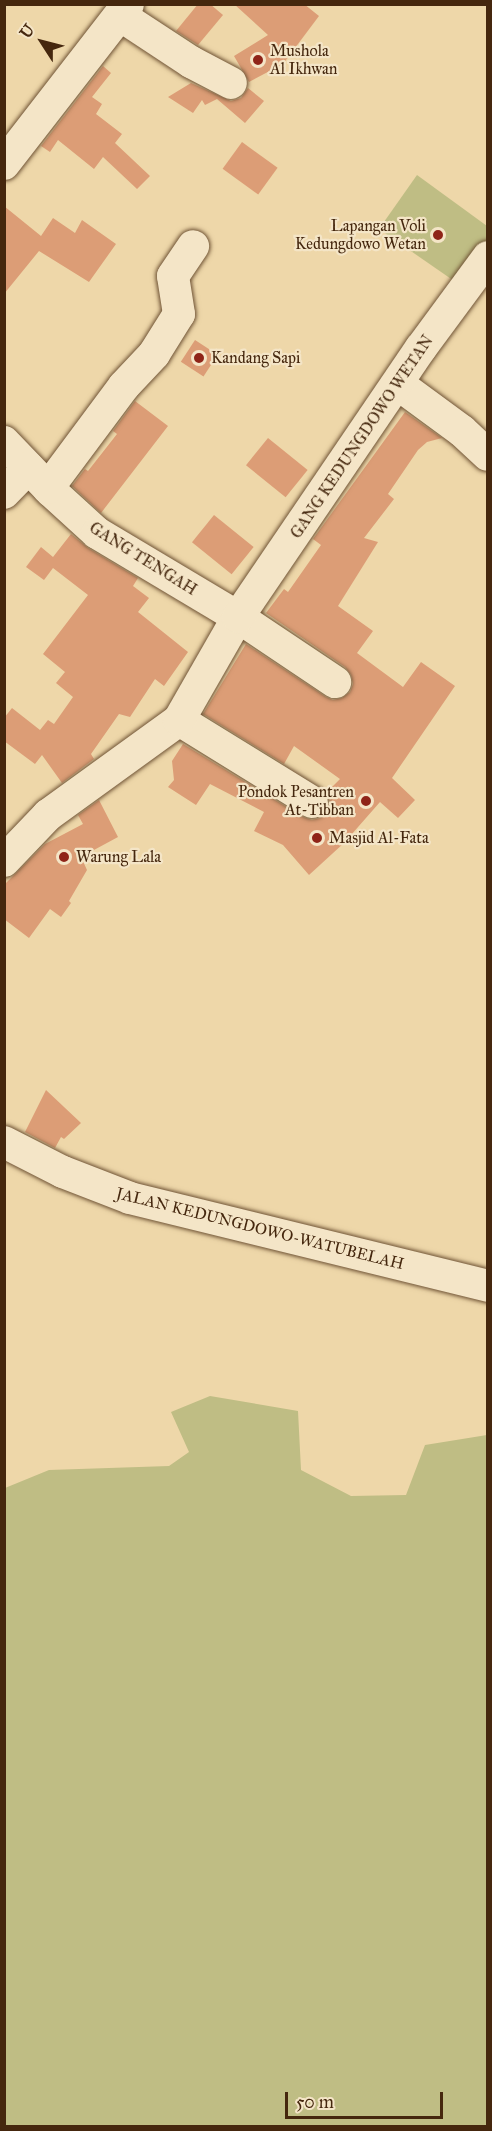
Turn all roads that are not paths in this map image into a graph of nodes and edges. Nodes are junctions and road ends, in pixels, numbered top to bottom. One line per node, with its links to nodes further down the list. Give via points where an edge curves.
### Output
1 (124, 10): 2 (street, via 191,62); 3 (street)
2 (231, 84)
3 (4, 164)
4 (194, 246): 9 (street, via 173,276 178,314 154,354)
5 (488, 257): 6 (street, GANG KEDUNGDOWO WETAN)
6 (398, 384): 8 (street); 11 (street, GANG KEDUNGDOWO WETAN)
7 (4, 442): 9 (street, GANG TENGAH)
8 (488, 455)
9 (38, 478): 10 (street); 11 (street, GANG TENGAH, via 97,533)
10 (4, 493)
11 (238, 617): 12 (street, GANG TENGAH); 13 (street, GANG KEDUNGDOWO WETAN)
12 (336, 682)
13 (178, 720): 14 (street); 15 (street, via 48,815)
14 (312, 802)
15 (4, 861)
16 (4, 1143): 17 (street, JALAN KEDUNGDOWO-WATUBELAH, via 63,1173 130,1198)
17 (488, 1286)

